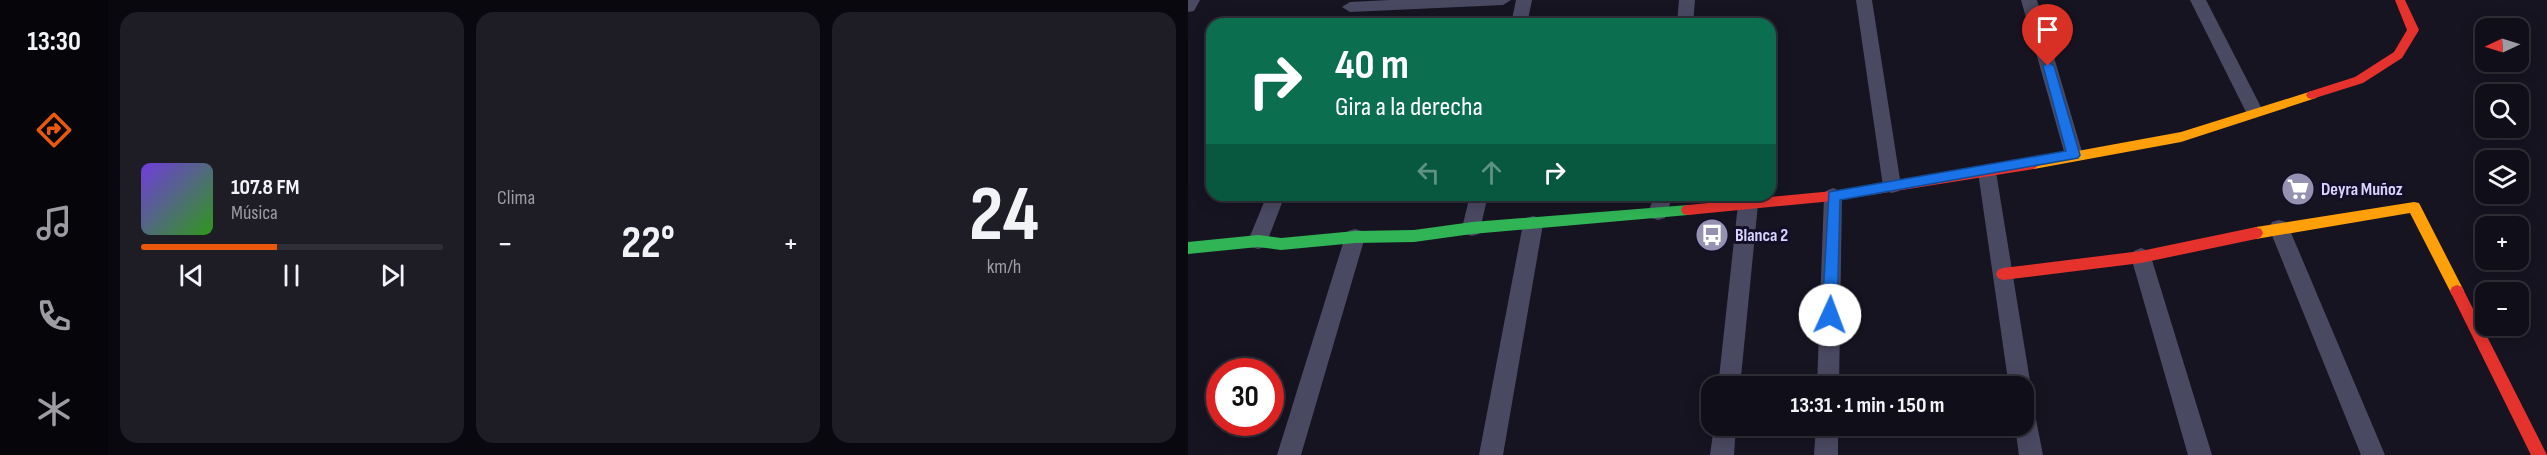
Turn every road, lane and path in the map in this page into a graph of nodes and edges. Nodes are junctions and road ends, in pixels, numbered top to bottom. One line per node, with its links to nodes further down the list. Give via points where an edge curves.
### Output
1 (1192, 0): 10 (street)
2 (1503, 0): 9 (street)
3 (1524, 0): 12 (street)
4 (1687, 0): 13 (street)
5 (1864, 0): 17 (street)
6 (2029, 0): 15 (street)
7 (2198, 0): 14 (street)
8 (2400, 0): 14 (street, via 2413,30 2398,55 2359,80)
9 (1352, 4): 11 (street)
10 (1188, 7)
11 (1346, 18)
12 (1520, 18)
13 (1686, 18)
14 (2254, 111): 15 (street, via 2181,137)
15 (2074, 155): 16 (street)
16 (1987, 172): 17 (street); 30 (street)
17 (1892, 186): 18 (street)
18 (1833, 196): 22 (street); 32 (street)
19 (1274, 201): 27 (street)
20 (1478, 201): 24 (street)
21 (1661, 204): 22 (street); 23 (street)
22 (1748, 204): 31 (street)
23 (1533, 224): 24 (street); 38 (street)
24 (1472, 228): 26 (street, via 1414,236)
25 (2279, 228): 29 (street); 43 (street); 44 (street, via 2414,207)
26 (1355, 237): 27 (street, via 1281,244); 37 (street)
27 (1258, 241): 28 (street)
28 (1188, 248)
29 (2141, 256): 30 (street); 42 (street)
30 (2003, 274): 33 (street)
31 (1730, 376)
32 (1828, 376)
33 (2018, 376)
34 (1724, 436): 39 (street)
35 (1827, 436): 40 (street)
36 (2028, 436): 41 (street)
37 (1289, 455)
38 (1491, 455)
39 (1722, 455)
40 (1826, 455)
41 (2031, 455)
42 (2200, 455)
43 (2373, 455)
44 (2540, 455)

